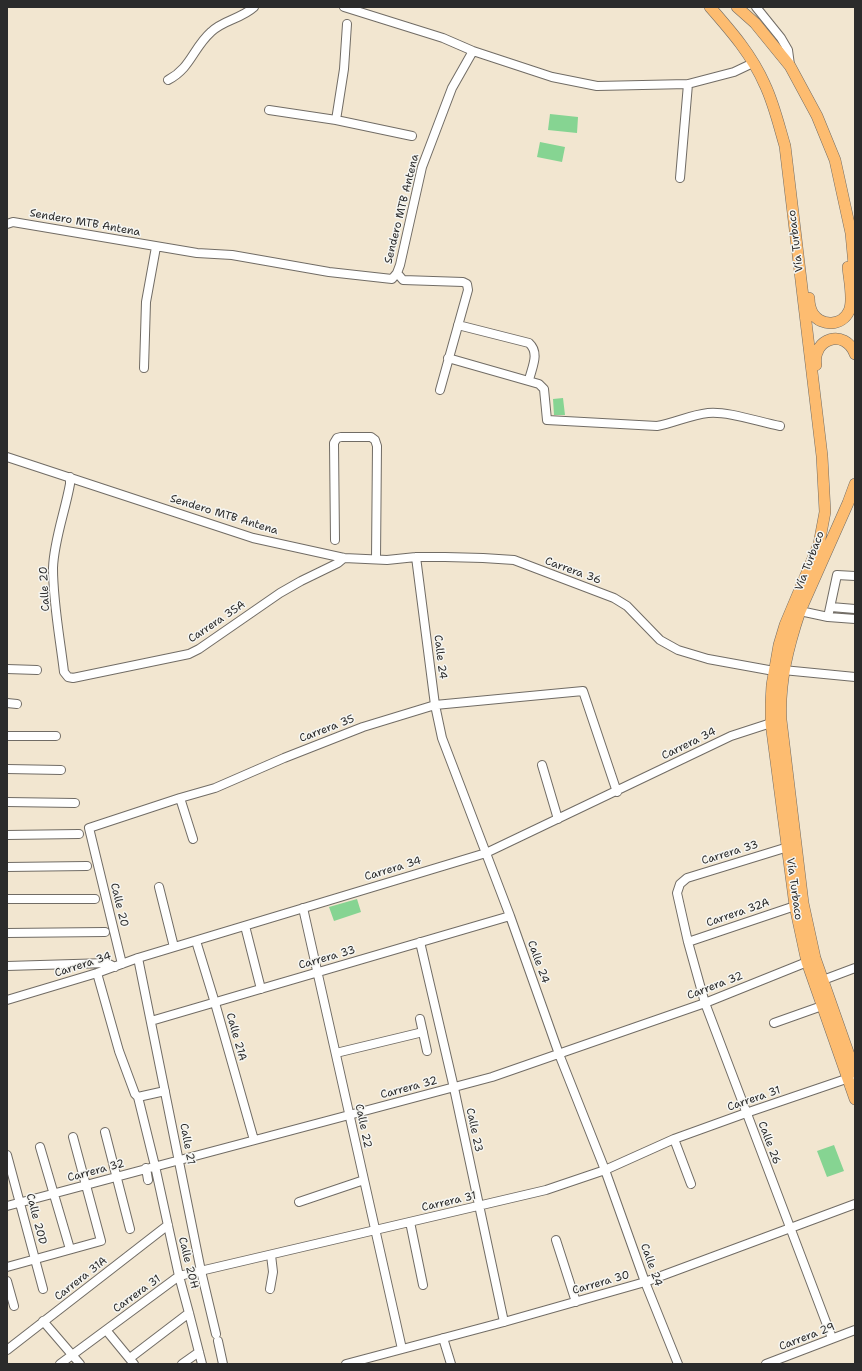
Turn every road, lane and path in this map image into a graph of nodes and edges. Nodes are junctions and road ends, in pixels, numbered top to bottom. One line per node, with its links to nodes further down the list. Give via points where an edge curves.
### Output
1 (254, 7): 10 (street, via 247,13 219,24 209,33 183,70)
2 (344, 7): 7 (street, via 443,38)
3 (710, 7): 8 (highway, Vía Turbaco, via 736,36)
4 (737, 7): 9 (highway, via 755,23)
5 (756, 7): 9 (street, via 788,50)
6 (347, 24): 13 (street, via 344,69)
7 (473, 51): 11 (street, via 552,77 597,86); 20 (street, Sendero MTB Antena, via 452,88 422,167)
8 (753, 62): 11 (street, via 734,72); 18 (highway, Vía Turbaco, via 776,111 785,146)
9 (790, 66): 17 (highway, via 817,116 835,160)
10 (168, 80)
11 (688, 84): 15 (street)
12 (269, 110): 13 (street)
13 (336, 120): 14 (street)
14 (412, 136)
15 (680, 178)
16 (7, 224): 19 (street, Sendero MTB Antena, via 13,222)
17 (851, 233): 18 (highway, via 846,245 851,305 844,319 838,322 824,322 816,318 812,312 809,305 804,251); 21 (highway)
18 (797, 246): 30 (highway, Vía Turbaco)
19 (156, 247): 20 (street, Sendero MTB Antena, via 198,254 232,255 377,278 392,279); 25 (street, via 146,302)
20 (397, 273): 22 (street, via 403,280 467,284 468,290)
21 (855, 276)
22 (458, 325): 24 (street); 26 (street, via 529,343 534,347 536,354)
23 (855, 354): 30 (highway, via 848,343 832,339 824,342 815,355 826,446)
24 (448, 358): 26 (street); 27 (street)
25 (144, 368)
26 (529, 380): 28 (street, via 544,389 547,420 657,426 718,413)
27 (440, 390)
28 (780, 426)
29 (7, 456): 31 (street, Sendero MTB Antena)
30 (822, 456): 45 (highway, Vía Turbaco, via 825,512 823,527 819,544 785,625)
31 (70, 476): 35 (street, Sendero MTB Antena, via 253,538); 46 (street, Calle 20, via 53,567 64,672)
32 (855, 484): 40 (highway, Vía Turbaco)
33 (335, 540): 36 (street, via 334,442 341,437 371,437 377,446)
34 (416, 557): 36 (street, Carrera 36); 45 (street, Carrera 36, via 514,560 614,598 627,606 660,640 678,650 708,659); 50 (street, Calle 24)
35 (344, 558): 36 (street, Carrera 36); 46 (street, Carrera 35A, via 280,593 189,654)
36 (376, 559)
37 (855, 576): 38 (street, via 837,575)
38 (831, 607): 39 (street); 41 (street)
39 (855, 609)
40 (800, 611): 41 (street); 45 (highway, Vía Turbaco)
41 (828, 617): 42 (street)
42 (855, 619)
43 (7, 669): 44 (street)
44 (37, 670)
45 (778, 670): 47 (street); 51 (highway, Vía Turbaco, via 770,703); 91 (highway, Vía Turbaco, via 781,720 803,903 815,958)
46 (68, 677)
47 (855, 677)
48 (7, 703): 49 (street)
49 (17, 704)
50 (435, 705): 57 (street, Carrera 35, via 583,691); 58 (street, Carrera 35, via 363,727 216,788); 67 (street, Calle 24, via 442,738)
51 (772, 723): 57 (street, Carrera 34, via 731,736); 66 (highway, Vía Turbaco)
52 (7, 736): 53 (street)
53 (56, 736)
54 (542, 765): 61 (street)
55 (7, 769): 56 (street)
56 (61, 770)
57 (617, 792): 61 (street, Carrera 34)
58 (180, 798): 62 (street, Carrera 35); 65 (street)
59 (7, 802): 60 (street)
60 (75, 803)
61 (558, 819): 67 (street, Carrera 34)
62 (89, 828): 86 (street, Calle 20)
63 (79, 834): 64 (street)
64 (7, 835)
65 (193, 839)
66 (788, 847): 70 (street, Carrera 33, via 687,878); 74 (highway, Vía Turbaco)
67 (486, 853): 75 (street, Carrera 34); 76 (street, Calle 24)
68 (86, 866): 69 (street)
69 (7, 867)
70 (680, 884): 82 (street, Calle 26, via 677,893)
71 (159, 887): 83 (street)
72 (7, 899): 73 (street)
73 (95, 899)
74 (795, 906): 82 (street, Carrera 32A); 85 (highway, Vía Turbaco)
75 (303, 908): 77 (street, Carrera 34); 89 (street, Calle 22)
76 (510, 916): 81 (street, Carrera 33); 103 (street, Calle 24)
77 (245, 926): 80 (street, Carrera 34); 92 (street)
78 (105, 932): 79 (street)
79 (7, 933)
80 (196, 940): 83 (street, Carrera 34); 94 (street, Calle 21A)
81 (420, 942): 89 (street, Carrera 33); 105 (street, Calle 23)
82 (688, 942): 95 (street, Calle 26)
83 (174, 947): 84 (street, Carrera 34)
84 (138, 958): 86 (street, Carrera 34); 98 (street, Calle 21)
85 (807, 962): 95 (street, Carrera 32); 96 (highway, Vía Turbaco)
86 (118, 965): 87 (street, via 107,963); 90 (street, Carrera 34)
87 (7, 966)
88 (855, 968): 91 (street)
89 (318, 972): 92 (street, Carrera 33); 101 (street, Calle 22)
90 (98, 973): 93 (street, Carrera 34); 107 (street, Calle 20H, via 119,1051)
91 (823, 980): 104 (highway, Vía Turbaco)
92 (261, 989): 94 (street, Carrera 33)
93 (7, 1000)
94 (215, 1002): 98 (street, Carrera 33); 114 (street, Calle 21A)
95 (704, 1003): 103 (street, Carrera 32); 109 (street, Calle 26)
96 (822, 1006): 99 (street); 104 (highway, Vía Turbaco)
97 (420, 1019): 100 (street)
98 (151, 1021): 106 (street, Calle 21)
99 (774, 1023)
100 (423, 1032): 101 (street); 102 (street)
101 (336, 1052): 110 (street, Calle 22)
102 (427, 1052)
103 (559, 1054): 105 (street, Carrera 32); 120 (street, Calle 24)
104 (853, 1075): 108 (highway, Vía Turbaco); 109 (street, Carrera 31)
105 (454, 1088): 110 (street, Carrera 32); 131 (street, Calle 23)
106 (165, 1091): 107 (street); 117 (street, Calle 21)
107 (138, 1097): 118 (street, Calle 20H)
108 (855, 1099)
109 (746, 1113): 113 (street, Carrera 31); 135 (street, Calle 26)
110 (350, 1115): 114 (street, Carrera 32); 123 (street, Calle 22)
111 (105, 1132): 121 (street)
112 (73, 1137): 125 (street)
113 (674, 1139): 120 (street, Carrera 31); 124 (street)
114 (254, 1140): 117 (street, Carrera 32)
115 (40, 1147): 126 (street)
116 (7, 1155): 127 (street, Calle 20D)
117 (179, 1160): 118 (street, Carrera 32); 142 (street, Calle 21)
118 (155, 1166): 119 (street, Carrera 32); 133 (street, Calle 20H)
119 (146, 1168): 121 (street, Carrera 32); 122 (street)
120 (605, 1170): 131 (street, Carrera 31, via 546,1190); 145 (street, Calle 24)
121 (116, 1177): 125 (street, Carrera 32); 134 (street)
122 (148, 1180)
123 (364, 1180): 128 (street); 136 (street, Calle 22)
124 (691, 1184)
125 (86, 1185): 126 (street, Carrera 32); 138 (street, via 100,1241)
126 (54, 1193): 127 (street, Carrera 32); 138 (street)
127 (21, 1202): 130 (street, Carrera 32); 140 (street, Calle 20D)
128 (299, 1202)
129 (855, 1204): 135 (street, Carrera 30)
130 (7, 1206)
131 (479, 1206): 132 (street, Carrera 31); 153 (street, Calle 23)
132 (410, 1222): 136 (street, Carrera 31); 146 (street)
133 (168, 1225): 143 (street, Calle 20H); 152 (street, Carrera 31A)
134 (130, 1229)
135 (790, 1229): 145 (street, Carrera 30); 157 (street, Calle 26)
136 (375, 1230): 139 (street, Carrera 31); 158 (street, Calle 22)
137 (556, 1240): 149 (street)
138 (70, 1249): 140 (street)
139 (271, 1255): 142 (street, Carrera 31); 148 (street, via 273,1272)
140 (36, 1259): 141 (street); 147 (street, Calle 20D)
141 (7, 1267)
142 (201, 1271): 143 (street, Carrera 31); 167 (street, Calle 21)
143 (179, 1276): 151 (street, Calle 20H); 154 (street, Carrera 31)
144 (7, 1281): 150 (street)
145 (645, 1282): 149 (street, Carrera 30); 170 (street, Calle 24)
146 (423, 1285)
147 (43, 1289)
148 (270, 1289)
149 (576, 1302): 153 (street, Carrera 30)
150 (14, 1306)
151 (190, 1312): 160 (street, Calle 20H); 162 (street)
152 (43, 1321): 159 (street, Carrera 31A); 161 (street)
153 (504, 1322): 156 (street, Carrera 30)
154 (106, 1330): 161 (street, Carrera 31); 162 (street)
155 (855, 1330): 157 (street, Carrera 29)
156 (444, 1338): 158 (street, Carrera 30); 169 (street)
157 (832, 1338): 171 (street, Carrera 29)
158 (402, 1349): 168 (street, Carrera 30)
159 (7, 1350)
160 (199, 1352): 165 (street); 166 (street, Calle 20H)
161 (72, 1355): 163 (street, Carrera 31); 164 (street)
162 (132, 1361)
163 (60, 1364)
164 (80, 1364)
165 (182, 1364)
166 (202, 1364)
167 (223, 1364)
168 (346, 1364)
169 (451, 1364)
170 (678, 1364)
171 (766, 1364)

